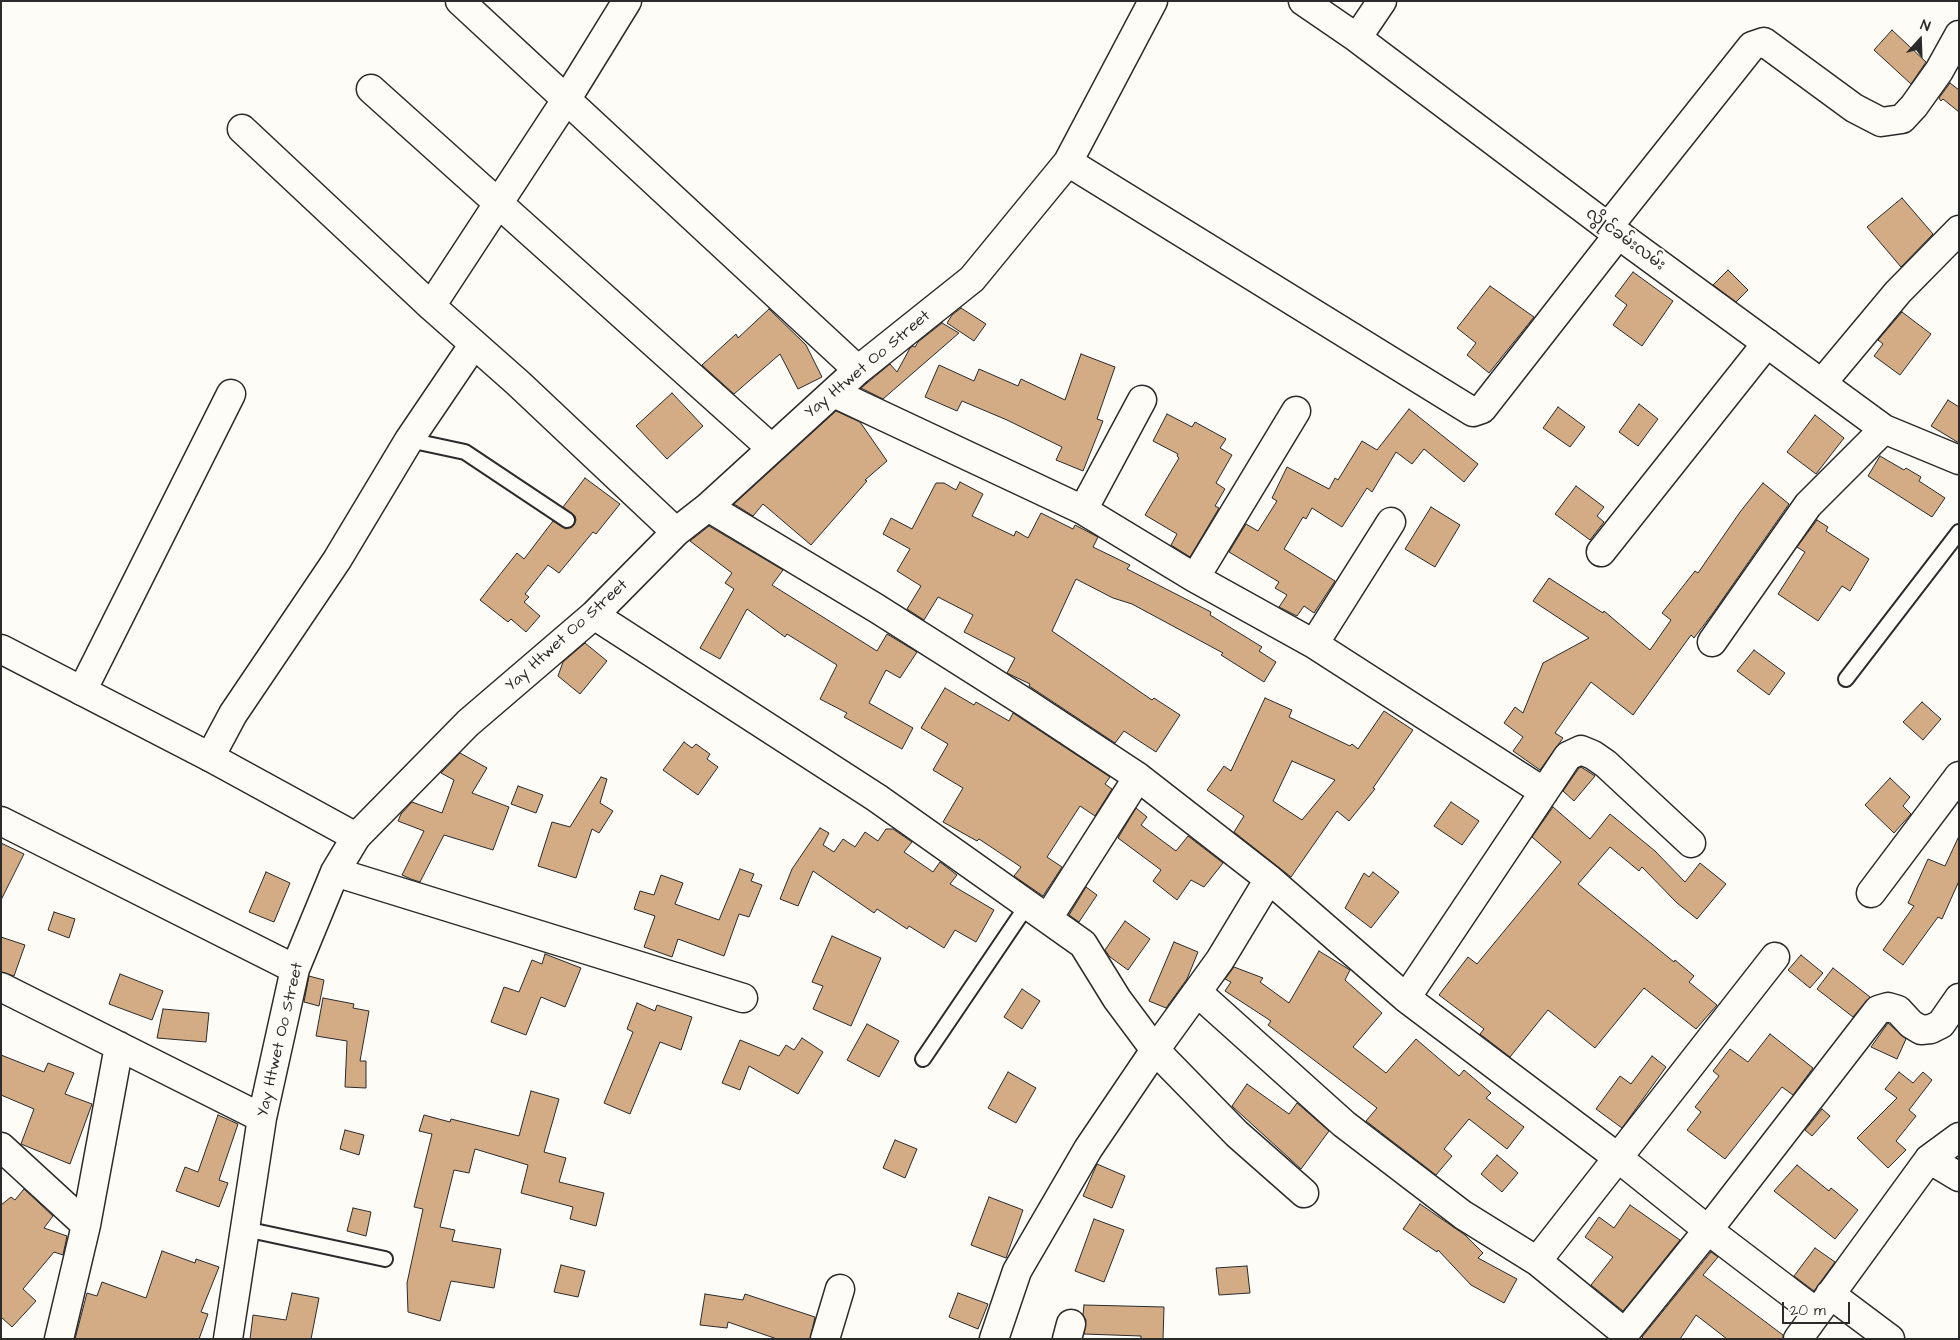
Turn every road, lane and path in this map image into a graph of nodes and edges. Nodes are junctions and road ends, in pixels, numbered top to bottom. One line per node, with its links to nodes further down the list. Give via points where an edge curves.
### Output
1 (460, 1): 9 (street)
2 (627, 1): 9 (street)
3 (1153, 1): 11 (street, Yay Htwet Oo Street)
4 (1303, 1): 7 (street, လွိုင်ခမ်းလမ်း)
5 (1382, 1): 7 (street)
6 (1959, 35): 14 (street, via 1914,106 1902,119 1881,122 1854,108 1764,42 1752,46)
7 (1357, 38): 14 (street, လွိုင်ခမ်းလမ်း)
8 (371, 89): 12 (street)
9 (566, 100): 12 (street); 18 (street)
10 (242, 129): 15 (street)
11 (1068, 162): 14 (street, via 1473,412 1482,409); 18 (street, Yay Htwet Oo Street, via 972,279)
12 (499, 203): 15 (street); 26 (street)
13 (1959, 230): 19 (street, via 1898,292)
14 (1613, 231): 16 (street, လွိုင်ခမ်းလမ်း)
15 (431, 306): 17 (street)
16 (1767, 343): 19 (street, လွိုင်ခမ်းလမ်း); 34 (street)
17 (474, 344): 25 (street); 32 (street)
18 (858, 370): 20 (street, Yay Htwet Oo Street)
19 (1822, 382): 24 (street, လွိုင်ခမ်းလမ်း)
20 (834, 393): 26 (street, Yay Htwet Oo Street); 29 (street)
21 (231, 394): 41 (street)
22 (1142, 400): 29 (street)
23 (1296, 411): 35 (street)
24 (1884, 428): 27 (street, လွိုင်ခမ်းလမ်း); 37 (street, via 1808,505)
25 (409, 440): 30 (lane, via 465,452); 42 (street, via 337,560 233,714)
26 (770, 448): 28 (street, Yay Htwet Oo Street)
27 (1959, 460)
28 (708, 507): 32 (street, Yay Htwet Oo Street); 43 (street, via 901,624)
29 (1083, 510): 35 (street)
30 (567, 520)
31 (1392, 522): 38 (street)
32 (676, 532): 36 (street, Yay Htwet Oo Street)
33 (1959, 532): 40 (lane)
34 (1602, 552)
35 (1194, 578): 38 (street)
36 (594, 616): 47 (street, Yay Htwet Oo Street, via 468,723); 52 (street, via 877,798)
37 (1712, 642)
38 (1314, 644): 45 (street)
39 (1, 649): 41 (street)
40 (1846, 679)
41 (82, 691): 42 (street)
42 (210, 757): 47 (street)
43 (1138, 776): 50 (street); 52 (street)
44 (1959, 776): 51 (street)
45 (1544, 792): 48 (street, via 1568,756 1581,750 1606,764); 58 (street)
46 (1, 821): 54 (street)
47 (356, 837): 49 (street, Yay Htwet Oo Street)
48 (1691, 843)
49 (335, 872): 54 (street, Yay Htwet Oo Street); 57 (street)
50 (1269, 879): 56 (street); 58 (street)
51 (1871, 893)
52 (1038, 911): 61 (street, via 1083,944 1117,999); 62 (lane)
53 (1775, 957): 66 (street)
54 (295, 969): 63 (street, Yay Htwet Oo Street)
55 (1, 987): 60 (street)
56 (1197, 992): 61 (street); 74 (street, via 1344,1124 1463,1215)
57 (743, 998)
58 (1406, 998): 66 (street)
59 (1959, 998): 72 (street, via 1940,1024 1931,1029 1921,1030 1898,1010 1878,1010)
60 (119, 1046): 63 (street); 70 (street)
61 (1155, 1050): 69 (street, via 1237,1134); 80 (street, via 1088,1149 1017,1271)
62 (923, 1059)
63 (262, 1118): 71 (street, Yay Htwet Oo Street)
64 (1959, 1137): 67 (street)
65 (1, 1147): 70 (street)
66 (1618, 1157): 72 (street); 74 (street)
67 (1929, 1159): 68 (street); 76 (street)
68 (1959, 1177)
69 (1304, 1193)
70 (86, 1225): 77 (street)
71 (245, 1229): 73 (lane); 78 (street, Yay Htwet Oo Street)
72 (1708, 1230): 74 (street, via 1625,1333); 76 (street)
73 (385, 1258)
74 (1537, 1261)
75 (840, 1289): 79 (street)
76 (1824, 1304): 81 (street); 82 (street)
77 (59, 1339)
78 (228, 1339)
79 (825, 1339)
80 (994, 1339)
81 (1798, 1339)
82 (1890, 1339)

